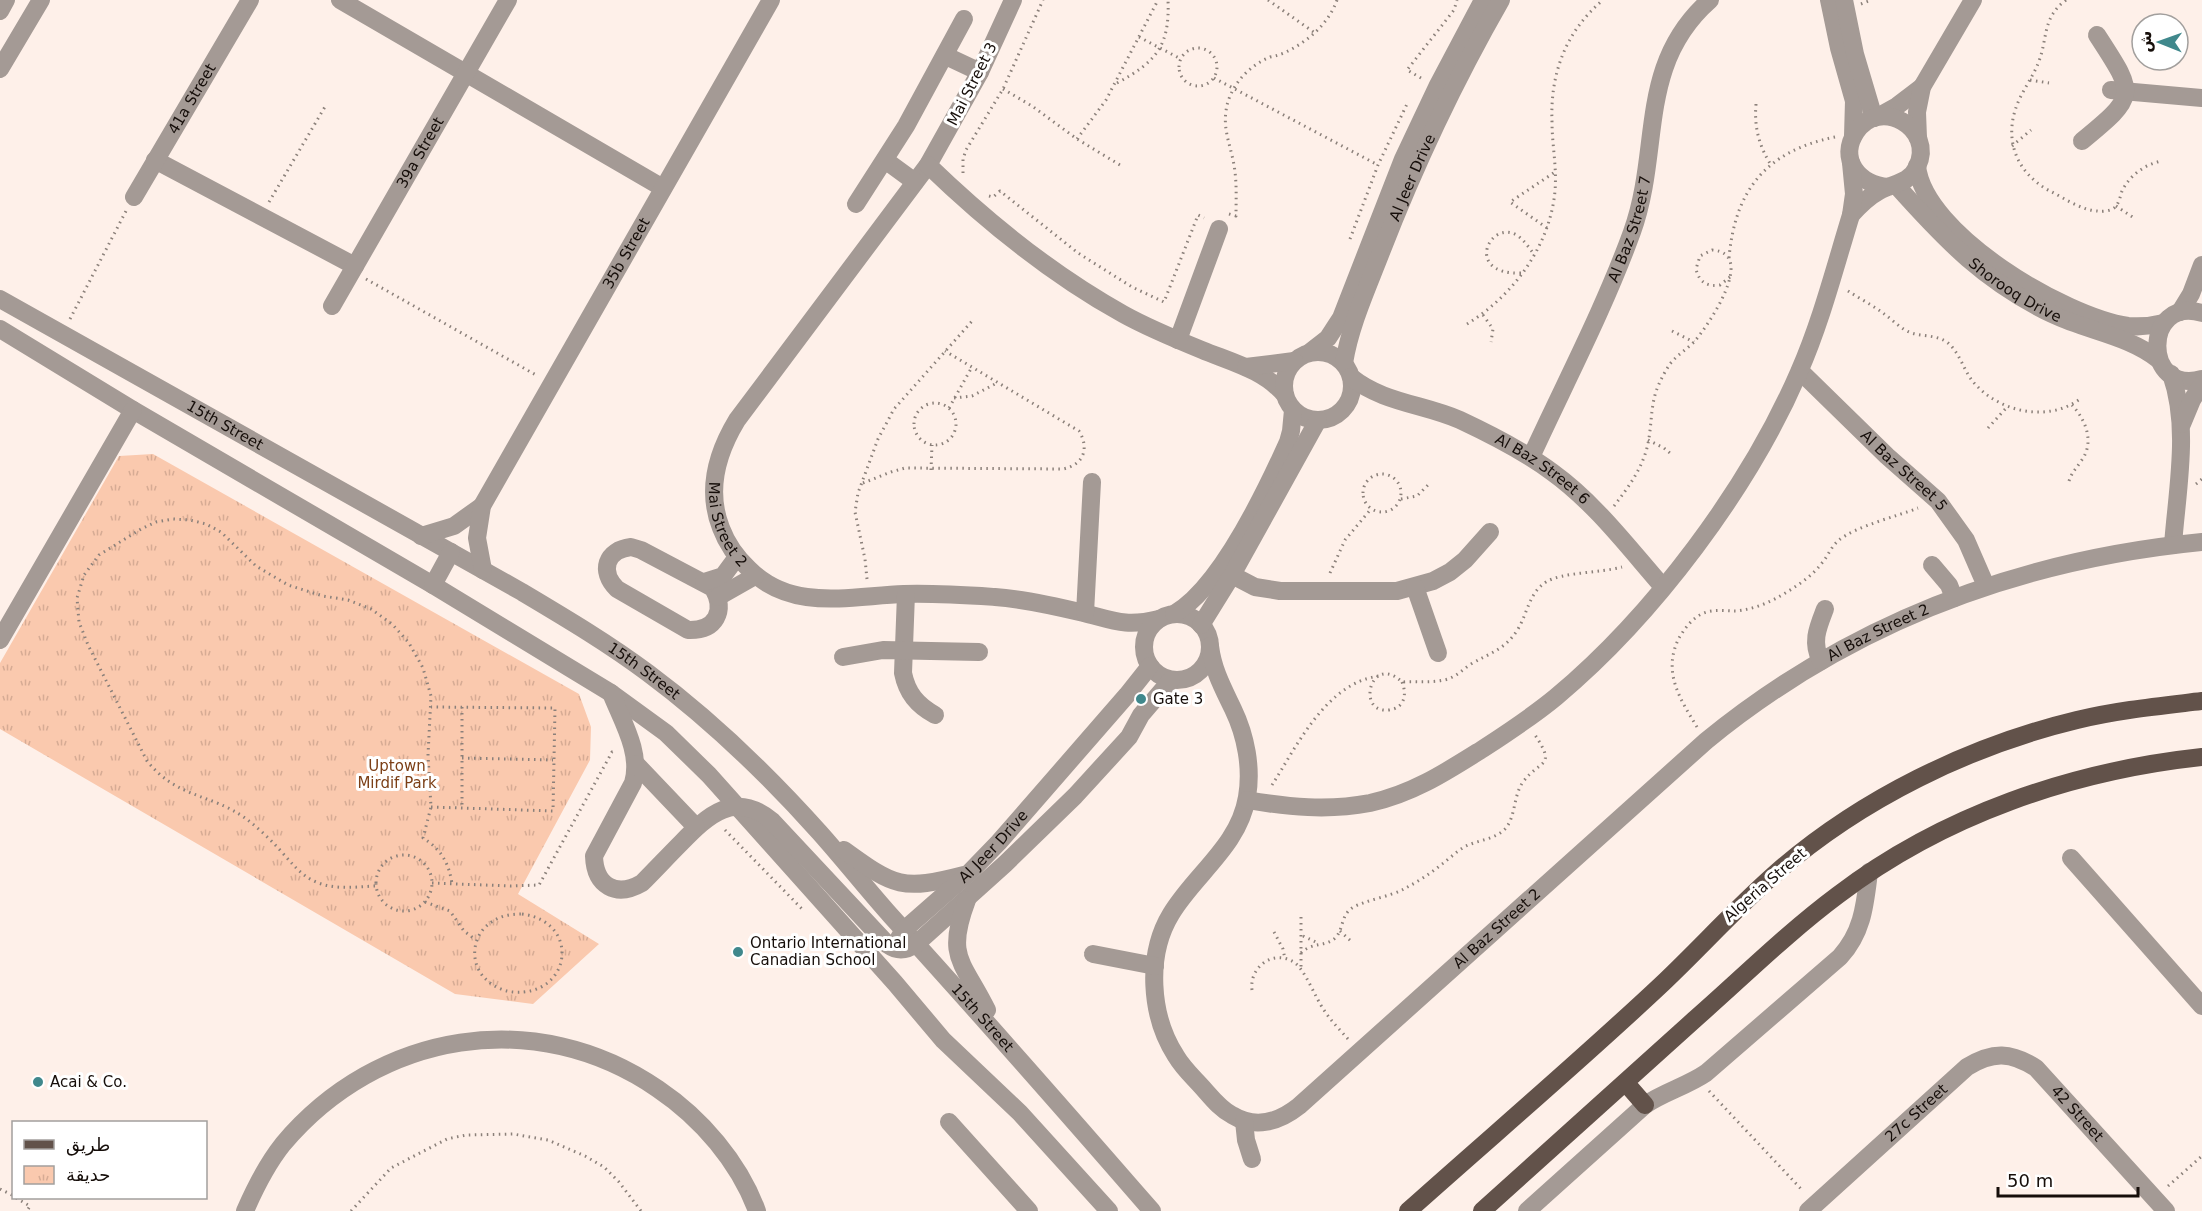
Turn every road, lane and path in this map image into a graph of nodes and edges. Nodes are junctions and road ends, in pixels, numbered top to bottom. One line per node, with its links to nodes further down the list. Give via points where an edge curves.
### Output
1 (6, 0): 22 (street)
2 (41, 0): 30 (street)
3 (250, 0): 52 (street, 41a Street)
4 (340, 0): 32 (street)
5 (508, 0): 32 (street, 39a Street)
6 (771, 0): 65 (street, 35b Street)
7 (1014, 0): 31 (street, Mai Street 3)
8 (1043, 0): 39 (path)
9 (1158, 0): 26 (path)
10 (1168, 0): 27 (path, via 1168,26)
11 (1268, 0): 24 (path)
12 (1337, 0): 24 (path, via 1326,22)
13 (1457, 0): 34 (path, via 1454,10 1407,70)
14 (1483, 0): 97 (street, Al Jeer Drive, via 1403,159 1341,318 1328,338)
15 (1501, 0): 101 (street, Al Jeer Drive, via 1458,78 1399,206 1354,321)
16 (1604, 0): 61 (path, via 1575,30 1560,58 1552,106)
17 (1710, 0): 123 (street, Al Baz Street 7, via 1685,27 1663,67 1633,229)
18 (1829, 0): 47 (street, via 1854,101)
19 (1844, 0): 45 (street, via 1855,54)
20 (1973, 0): 38 (street)
21 (2066, 0): 35 (path, via 2051,14)
22 (0, 11)
23 (964, 19): 28 (street)
24 (1315, 33): 40 (path, via 1251,69)
25 (2097, 35): 41 (street, via 2123,75)
26 (1139, 37): 27 (path); 37 (path)
27 (1161, 48): 29 (path); 37 (path, via 1147,65)
28 (946, 56): 31 (street); 53 (street)
29 (1181, 59): 33 (path, via 1179,73 1189,84 1203,86); 33 (path, via 1192,49 1208,50 1217,63)
30 (0, 69)
31 (980, 72): 56 (street, Mai Street 3)
32 (466, 74): 65 (street); 78 (street, 39a Street)
33 (1214, 78): 40 (path)
34 (1421, 78)
35 (2031, 80): 36 (path); 51 (path, via 2013,117)
36 (2049, 83)
37 (1115, 84): 49 (path)
38 (1922, 87): 45 (street); 48 (street, via 1917,112)
39 (1003, 89): 49 (path); 63 (path, via 966,150 963,172)
40 (1234, 89): 58 (path); 73 (path, via 1225,122 1235,168 1236,216)
41 (2118, 91): 42 (street); 50 (street, via 2122,104 2115,114)
42 (2202, 98)
43 (1756, 104): 59 (path, via 1758,137)
44 (326, 105): 71 (path)
45 (1876, 117): 47 (street); 48 (street, via 1898,118)
46 (2031, 130): 51 (path)
47 (1853, 135): 55 (street); 59 (path, via 1809,145)
48 (1918, 138): 60 (street)
49 (1077, 139): 57 (path)
50 (2082, 141)
51 (2012, 146): 69 (path, via 2028,176 2046,189 2087,210 2104,211)
52 (156, 160): 67 (street, 41a Street); 71 (street)
53 (885, 160): 62 (street); 68 (street)
54 (2160, 161): 69 (path, via 2136,173)
55 (1851, 163): 64 (street, via 1869,183); 70 (street)
56 (928, 165): 62 (street, Mai Street 2); 93 (street, via 1037,259 1115,310)
57 (1120, 165)
58 (1378, 165)
59 (1771, 166): 76 (path, via 1745,193 1733,229)
60 (1917, 166): 64 (street, via 1905,181); 88 (street, Shorooq Drive, via 1922,187 1933,205 1971,244 2020,280 2077,310 2120,324)
61 (1556, 172): 74 (path); 74 (path, via 1510,202)
62 (915, 182): 139 (street, Mai Street 2, via 726,437 718,457 714,499 718,520)
63 (968, 182)
64 (1892, 186): 70 (street, via 1871,196); 98 (street, Shorooq Drive, via 1942,237 2000,285 2056,316 2141,347)
65 (663, 188): 106 (street, 35b Street)
66 (983, 194): 73 (path, via 993,197 1000,191 1078,253 1164,302 1198,215)
67 (134, 197): 92 (path)
68 (856, 204)
69 (2116, 206): 72 (path)
70 (1851, 215): 81 (street)
71 (261, 216): 78 (street)
72 (2134, 218)
73 (1218, 221): 93 (street)
74 (1547, 228): 75 (path)
75 (1534, 254): 79 (path); 79 (path, via 1512,233 1498,234 1488,244 1487,257 1494,269 1507,274)
76 (1729, 258): 80 (path); 80 (path, via 1718,250 1705,252 1696,269 1707,285 1720,285)
77 (2202, 264): 84 (street)
78 (353, 269): 83 (street, 39a Street); 106 (path)
79 (1522, 273): 86 (path)
80 (1730, 277): 95 (path, via 1722,298)
81 (1828, 289): 102 (street); 113 (path, via 1846,290 1904,329 1947,343 1975,385)
82 (0, 299): 92 (street, 15th Street)
83 (332, 306)
84 (2180, 312): 85 (street); 88 (street)
85 (2202, 313)
86 (1483, 315): 89 (path); 94 (path, via 1493,329)
87 (973, 320): 96 (path)
88 (2164, 323): 98 (street, via 2156,341)
89 (1467, 324)
90 (0, 328): 115 (street)
91 (1672, 331): 95 (path)
92 (62, 334): 135 (street, 15th Street)
93 (1178, 340): 100 (street)
94 (1491, 342)
95 (1694, 342): 120 (path, via 1672,362 1658,385)
96 (945, 351): 99 (path); 127 (path, via 894,409)
97 (1302, 357): 100 (street); 101 (street, via 1317,351 1332,354); 111 (street, via 1285,377)
98 (2159, 360): 103 (street, Shorooq Drive)
99 (972, 367): 105 (path); 108 (path)
100 (1246, 368): 111 (street, via 1268,378)
101 (1347, 370): 109 (street, Al Baz Street 6, via 1370,391); 116 (street, via 1351,395)
102 (1800, 371): 130 (street, Al Baz Street 5); 149 (street, via 1752,462 1713,522)
103 (2171, 374): 104 (street, via 2189,381); 118 (street)
104 (2202, 379)
105 (998, 383): 108 (path, via 972,396); 124 (path, via 1079,431 1085,447 1078,463 1063,470)
106 (552, 384): 131 (street, 35b Street)
107 (2202, 384): 118 (street)
108 (954, 398): 114 (path)
109 (1391, 399): 116 (street, Al Baz Street 6); 123 (street, Al Baz Street 6, via 1457,419)
110 (2080, 399): 112 (path)
111 (1289, 402): 117 (street, via 1309,419); 157 (street, via 1288,441 1238,539 1200,593)
112 (2072, 405): 113 (path, via 2047,412); 125 (path, via 2083,419 2088,444)
113 (2008, 406): 119 (path)
114 (949, 408): 121 (path, via 956,419 954,433 945,443); 121 (path, via 931,403 916,415 917,434)
115 (133, 410): 146 (street); 160 (street)
116 (1342, 410): 117 (street)
117 (1318, 420): 143 (street)
118 (2181, 426): 137 (street)
119 (1988, 428)
120 (1648, 441): 122 (path); 133 (path, via 1634,480)
121 (932, 445): 124 (path)
122 (1671, 454)
123 (1531, 457): 133 (street, Al Baz Street 6, via 1573,489)
124 (931, 470): 127 (path, via 897,470)
125 (2069, 481)
126 (1092, 482): 156 (street)
127 (863, 483): 152 (path, via 855,512 865,559)
128 (1428, 485): 129 (path, via 1417,496)
129 (1401, 499): 132 (path, via 1388,511); 132 (path, via 1396,479 1376,474 1363,490)
130 (1938, 501): 147 (street, Al Baz Street 5, via 1966,540); 180 (path, via 1846,535 1811,575 1766,604 1736,611 1711,611 1692,621 1676,645 1672,671 1678,696)
131 (482, 506): 135 (street, 35b Street, via 454,526); 142 (street, 35b Street, via 477,538)
132 (1371, 509): 150 (path, via 1340,549)
133 (1604, 520): 140 (street, Al Baz Street 6)
134 (1490, 532): 148 (street, via 1450,572)
135 (421, 536): 138 (street, 15th Street)
136 (2202, 542): 137 (street, Al Baz Street 2)
137 (2173, 545): 147 (street, Al Baz Street 2, via 2061,566)
138 (451, 552): 142 (street, 15th Street); 146 (street)
139 (737, 557): 144 (street, Mai Street 2); 145 (street, via 723,576)
140 (1640, 561): 149 (street, Al Baz Street 6); 170 (path, via 1611,570 1554,578 1532,596 1517,631 1500,649 1451,678)
141 (1932, 565): 154 (street, via 1945,579)
142 (483, 570): 191 (street, 15th Street, via 647,672 722,736)
143 (1232, 575): 150 (street, via 1267,590); 159 (street)
144 (755, 576): 152 (street, Mai Street 2, via 796,597 827,600); 153 (street)
145 (704, 582): 153 (street); 153 (street, via 632,547 622,548 608,562 610,582 617,589 688,630 699,631 709,626 720,608)
146 (433, 585): 172 (street)
147 (1986, 586): 154 (street, Al Baz Street 2)
148 (1416, 587): 150 (street, via 1378,592); 164 (street)
149 (1663, 587): 178 (street, via 1612,645)
150 (1322, 591)
151 (906, 594): 152 (street, Mai Street 2); 156 (street, Mai Street 2, via 1001,598); 162 (street)
152 (866, 596)
153 (718, 597)
154 (1954, 598): 167 (street, Al Baz Street 2, via 1886,626)
155 (1825, 609): 167 (street, via 1815,638)
156 (1085, 613): 158 (street, Mai Street 2)
157 (1167, 616): 158 (street, Mai Street 2); 159 (street, via 1189,616); 166 (street, via 1148,630 1144,644)
158 (1117, 623): 166 (street, Mai Street 2, via 1132,636)
159 (1201, 625): 161 (street)
160 (0, 640)
161 (1210, 646): 169 (street, via 1203,668); 171 (street)
162 (903, 650): 163 (street); 165 (street); 177 (street, via 905,685 922,708)
163 (979, 652)
164 (1438, 653)
165 (843, 657)
166 (1147, 659): 169 (street, via 1159,675); 176 (street, Al Jeer Drive, via 1121,690)
167 (1821, 661): 180 (street, Al Baz Street 2, via 1761,698)
168 (1379, 676): 170 (path, via 1396,675); 170 (path, via 1372,682 1370,699 1383,710 1392,710 1405,699); 185 (path, via 1351,685 1329,703)
169 (1178, 680): 171 (street, via 1204,682); 179 (street, Al Jeer Drive, via 1141,715)
170 (1402, 682)
171 (1223, 690): 185 (street, via 1242,732)
172 (611, 693): 181 (street); 186 (street, via 673,740)
173 (2202, 701): 240 (main road, Algeria Street, via 2078,720 1998,744 1920,778 1846,821 1778,872 1661,985)
174 (432, 707): 175 (path); 187 (path, via 428,755); 197 (path, via 423,668 392,624 372,609 305,591 271,577 221,532 206,524 173,519 156,522 99,555 84,574 77,598 79,622 156,772 179,789 225,805 244,818 314,881 340,888)
175 (462, 707): 183 (path); 184 (path, via 555,708)
176 (1110, 713): 179 (street, via 1121,720); 194 (street, Al Jeer Drive)
177 (935, 715)
178 (1526, 721): 185 (street, via 1444,774 1396,795 1354,806 1320,808); 203 (path, via 1546,757 1518,791 1503,831 1461,849 1403,890 1352,909 1343,919)
179 (1129, 737): 198 (street, Al Jeer Drive, via 1041,831)
180 (1706, 741): 220 (street, Al Baz Street 2)
181 (634, 755): 190 (street); 190 (street, via 633,783 594,856 599,879 620,890 632,889); 196 (path, via 612,752 539,885)
182 (2202, 757): 193 (main road, via 2124,768 2047,788 1937,834)
183 (462, 758): 184 (path); 188 (path)
184 (554, 760): 188 (path, via 553,811)
185 (1254, 801): 214 (street, via 1222,852 1170,916)
186 (737, 806): 189 (street); 210 (street, via 756,810 772,821); 216 (street)
187 (431, 807): 188 (path); 196 (path, via 423,838 447,861)
188 (462, 808)
189 (710, 814): 190 (street); 200 (path)
190 (696, 827)
191 (820, 832): 194 (street, via 872,871 895,882 930,884); 202 (street, 15th Street)
192 (2071, 858): 218 (street)
193 (1869, 872): 222 (street, via 1860,927 1848,948); 223 (main road, via 1807,920)
194 (969, 873): 202 (street, Al Jeer Drive)
195 (432, 883): 196 (path); 197 (path, via 427,865 402,854 379,868); 199 (path)
196 (452, 884)
197 (375, 886): 199 (path, via 383,903 400,911 418,908)
198 (969, 896): 208 (street, Al Jeer Drive); 219 (street, via 959,921 958,957 986,1008)
199 (425, 902): 206 (path, via 450,911)
200 (806, 913)
201 (1301, 917): 211 (path)
202 (903, 930): 208 (street, 15th Street); 210 (street, Al Jeer Drive)
203 (1340, 931): 207 (path); 209 (path, via 1330,941)
204 (1274, 932): 213 (path)
205 (1303, 936): 209 (path)
206 (476, 940): 206 (path, via 477,966 487,980 502,989 537,989 552,978 561,963 562,946 556,930 531,915 495,920)
207 (1352, 942)
208 (916, 944): 210 (street, via 906,950); 219 (street, 15th Street)
209 (1319, 944): 211 (path)
210 (894, 949): 216 (street, Al Jeer Drive)
211 (1301, 953): 215 (path)
212 (1092, 954): 214 (street)
213 (1285, 959): 215 (path); 217 (path, via 1273,958 1260,964 1252,976)
214 (1155, 966): 225 (street, via 1158,1010 1176,1056 1223,1110)
215 (1301, 969): 220 (path, via 1324,1011)
216 (895, 983): 238 (street, via 943,1040 1020,1113)
217 (1252, 990)
218 (2202, 1006)
219 (991, 1026): 239 (street, 15th Street)
220 (1359, 1052): 225 (street, Al Baz Street 2, via 1289,1114 1268,1122)
221 (2037, 1068): 230 (street, 42 Street); 231 (street, 27c Street, via 2009,1056 1994,1055 1973,1063)
222 (1698, 1079): 224 (street); 231 (path)
223 (1625, 1082): 224 (main road); 241 (main road)
224 (1645, 1105): 242 (street)
225 (1244, 1121): 228 (street)
226 (949, 1122): 237 (street)
227 (2202, 1156): 230 (path)
228 (1252, 1159)
229 (18, 1199): 232 (path, via 30,1206)
230 (2160, 1204)
231 (1812, 1208)
232 (27, 1211)
233 (245, 1211): 236 (street, via 282,1145 312,1113 346,1086 385,1064 426,1049 469,1040 513,1039 556,1044 598,1056 638,1075 674,1100 706,1130 733,1165)
234 (351, 1211): 235 (path, via 391,1168 447,1139 513,1134 548,1140 585,1155 604,1167)
235 (641, 1211)
236 (757, 1211)
237 (1029, 1211)
238 (1109, 1211)
239 (1152, 1211)
240 (1408, 1211)
241 (1482, 1211)
242 (1527, 1211)

